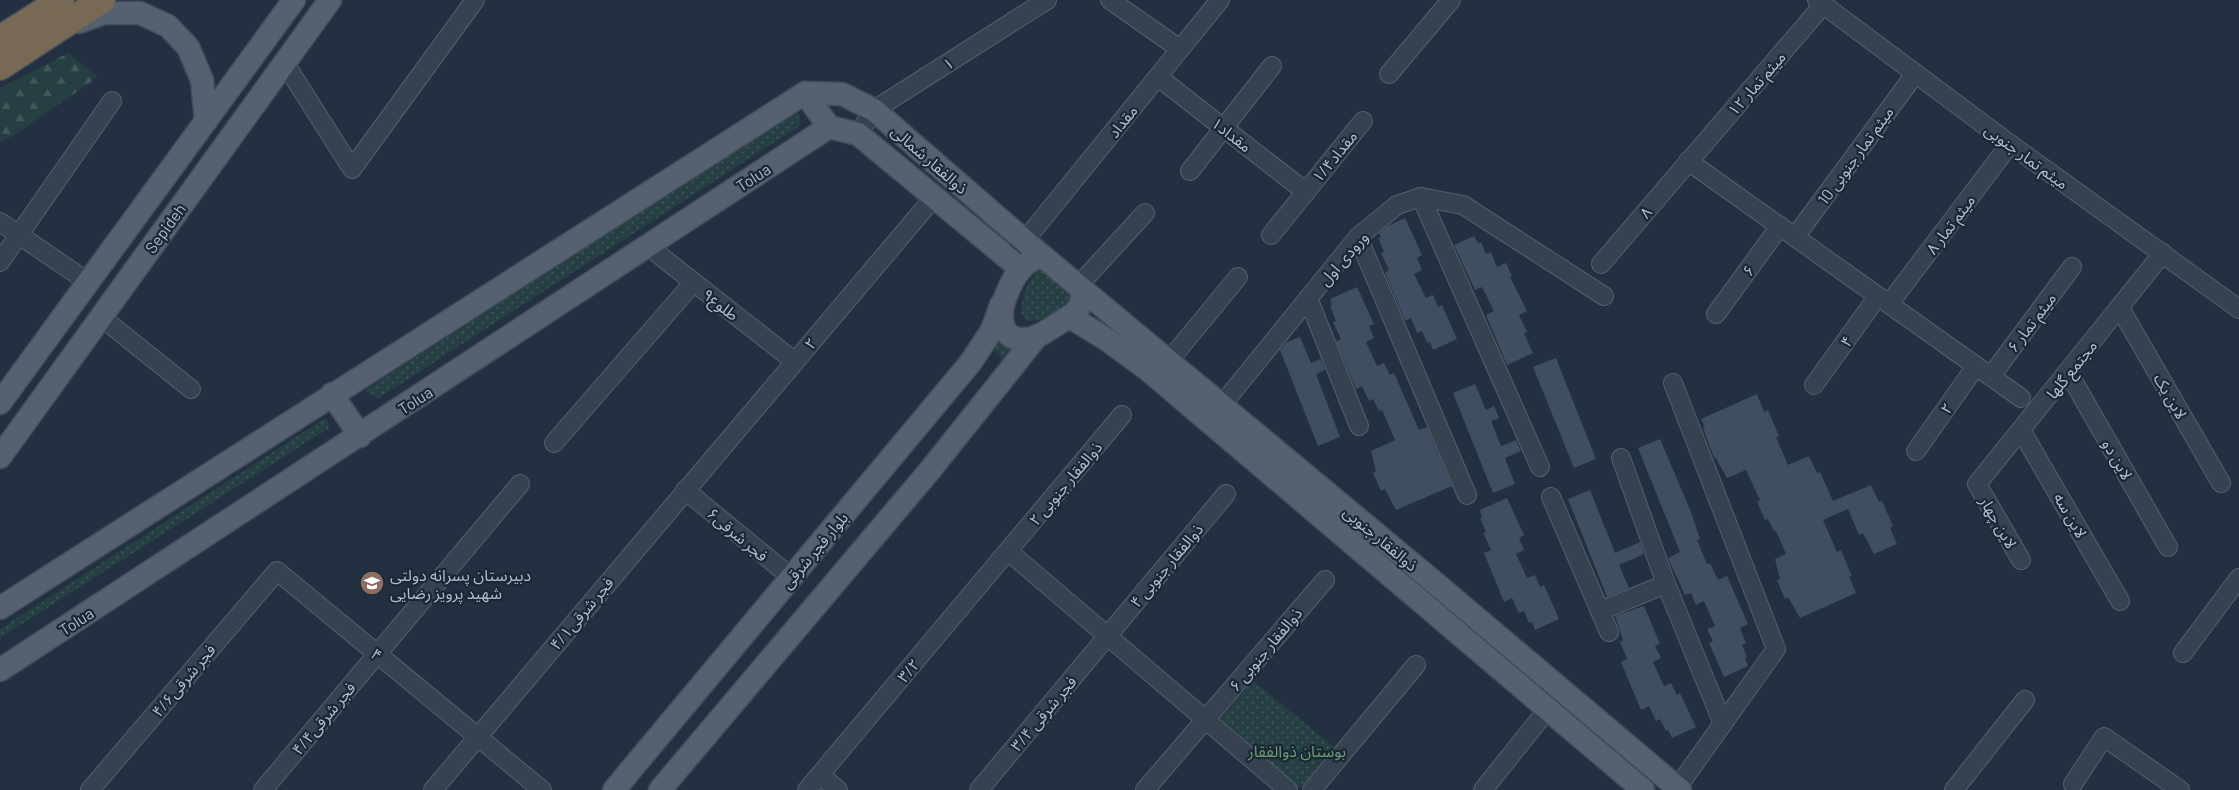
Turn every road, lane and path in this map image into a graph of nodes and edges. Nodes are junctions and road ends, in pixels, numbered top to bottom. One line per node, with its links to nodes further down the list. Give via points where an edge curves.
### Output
1 (61, 0): 12 (highway)
2 (102, 0): 11 (highway)
3 (294, 0): 23 (main road, Sepideh)
4 (330, 0): 14 (main road, Sepideh)
5 (475, 0): 14 (street, via 352,169)
6 (1047, 0): 22 (street, ۱)
7 (1110, 0): 13 (street)
8 (1220, 0): 13 (street, مقداد)
9 (1451, 0): 17 (street)
10 (1820, 2): 18 (street, میثم تمار جنوبی); 29 (street, میثم تمار ۱۲)
11 (55, 31): 16 (highway); 23 (main road, via 104,13 140,13 168,26 188,46 202,80)
12 (0, 39)
13 (1180, 49): 19 (street, مقداد)
14 (284, 62): 59 (main road, Sepideh)
15 (1272, 66): 26 (street)
16 (0, 67)
17 (1389, 74)
18 (1915, 74): 28 (street, میثم تمار جنوبی); 40 (street, میثم تمار جنوبی 10)
19 (1158, 77): 26 (street, مقداد۱); 42 (street, مقداد)
20 (805, 92): 22 (main road, ذوالفقار شمالی, via 842,94); 25 (main road); 71 (main road)
21 (112, 101): 37 (street)
22 (874, 110): 27 (street, ۱); 42 (main road, ذوالفقار شمالی)
23 (206, 121): 49 (main road, Sepideh)
24 (1363, 121): 31 (street, مقداد۱/۴)
25 (829, 128): 27 (main road, ذوالفقار شمالی); 41 (main road, Tolua)
26 (1224, 128): 30 (street); 31 (street, مقداد۱)
27 (858, 134): 32 (main road, ذوالفقار شمالی)
28 (2010, 144): 43 (street, میثم تمار جنوبی); 54 (street, میثم تمار ۸)
29 (1688, 161): 36 (street); 45 (street, ۸)
30 (1190, 171)
31 (1306, 192): 38 (street, مقداد۱/۴)
32 (934, 196): 46 (main road, ذوالفقار شمالی); 62 (street, ۲)
33 (1421, 197): 39 (street, ورودی اول, via 1397,205); 52 (street, ورودی اول, via 1463,205); 84 (street)
34 (1145, 213): 51 (street)
35 (0, 222): 37 (street)
36 (1780, 226): 40 (street); 58 (street, ۶)
37 (19, 235): 44 (street); 49 (street)
38 (1271, 235)
39 (1358, 237): 53 (street, ورودی اول); 90 (street)
40 (1795, 237): 54 (street)
41 (649, 247): 50 (street, طلوع۹); 79 (main road, Tolua)
42 (1033, 248): 46 (main road, بلوار فجر شرقی, via 1030,259); 51 (main road, ذوالفقار شمالی)
43 (2163, 253): 56 (street, مجتمع گلها); 57 (street, میثم تمار جنوبی)
44 (0, 262)
45 (1601, 264)
46 (1015, 265): 55 (main road, بلوار فجر شرقی, via 1014,277)
47 (2072, 267): 67 (street, میثم تمار ۶)
48 (1238, 277): 63 (street)
49 (88, 282): 74 (main road, Sepideh)
50 (693, 283): 62 (street, طلوع۹); 80 (street)
51 (1079, 288): 60 (main road, via 1084,297 1080,308); 63 (main road, ذوالفقار جنوبی)
52 (1604, 296)
53 (1308, 298): 75 (street, ورودی اول); 77 (street)
54 (1884, 300): 64 (street); 69 (street, ۴)
55 (1002, 302): 61 (main road, via 1001,318 1010,335 1020,339); 65 (main road, بلوار فجر شرقی, via 992,330)
56 (2120, 308): 66 (street, مجتمع گلها); 85 (street, لاین یک)
57 (2239, 310)
58 (1716, 314)
59 (101, 317): 70 (street); 82 (main road, Sepideh)
60 (1070, 317): 61 (main road); 101 (main road, ذوالفقار جنوبی, via 1106,339 1166,385)
61 (1037, 336): 72 (main road)
62 (794, 361): 88 (street, ۲)
63 (1168, 362): 75 (main road, ذوالفقار جنوبی)
64 (1976, 366): 67 (street); 81 (street, ۲)
65 (965, 370): 72 (main road, via 980,362 990,363 995,368 996,377); 96 (main road, بلوار فجر شرقی)
66 (2068, 372): 78 (street, مجتمع گلها); 92 (street, لاین دو)
67 (1990, 376): 73 (street)
68 (1673, 383): 114 (street, via 1776,649)
69 (1814, 385)
70 (191, 388)
71 (332, 394): 79 (main road); 103 (main road)
72 (987, 397): 124 (main road, via 931,469)
73 (2021, 398)
74 (0, 403)
75 (1221, 406): 99 (main road, ذوالفقار جنوبی)
76 (1122, 415): 93 (street, ۲ ذوالفقار جنوبی)
77 (1359, 426)
78 (2021, 430): 87 (street, مجتمع گلها); 102 (street, لاین سه)
79 (360, 436): 110 (main road, Tolua)
80 (554, 443)
81 (1916, 451)
82 (0, 457)
83 (1621, 458): 100 (street)
84 (1540, 467)
85 (2221, 483)
86 (520, 484): 107 (street, فجر شرقی۴/۴)
87 (1977, 484): 94 (street, لاین چهار)
88 (685, 490): 96 (street, فجر شرقی۶); 115 (street, فجر شرقی۴/۱)
89 (1226, 494): 106 (street, ۴ ذوالفقار جنوبی)
90 (1468, 495)
91 (1551, 497): 104 (street)
92 (2168, 546)
93 (1008, 551): 106 (street); 116 (street, ۳/۲)
94 (2021, 560)
95 (277, 571): 107 (street, ۴); 120 (street, فجر شرقی۴/۶)
96 (791, 577): 123 (main road, بلوار فجر شرقی)
97 (2239, 578): 108 (street)
98 (1325, 580): 113 (street, ۶ ذوالفقار جنوبی)
99 (1434, 582): 101 (main road); 119 (main road, ذوالفقار جنوبی)
100 (1666, 584): 104 (street); 114 (street)
101 (1419, 599): 112 (main road, ذوالفقار جنوبی)
102 (2120, 601)
103 (0, 608)
104 (1600, 611): 105 (street)
105 (1609, 632)
106 (1107, 636): 113 (street); 127 (street, ۳/۴ فجر شرقی)
107 (377, 653): 115 (street, ۴); 118 (street, فجر شرقی۴/۴)
108 (2183, 653)
109 (1416, 665): 130 (street)
110 (0, 670)
111 (2025, 700): 133 (street)
112 (1547, 710): 131 (street); 132 (main road, ذوالفقار جنوبی)
113 (1205, 719): 128 (street, ۶ ذوالفقار جنوبی); 129 (street)
114 (1723, 724): 119 (street)
115 (477, 737): 121 (street, فجر شرقی۴/۱); 122 (street, ۴)
116 (820, 775): 125 (street, ۳/۲); 126 (street)
117 (2073, 784): 134 (street, via 2104,737)
118 (266, 786)
119 (1679, 789)
120 (90, 790)
121 (432, 790)
122 (542, 790)
123 (614, 790)
124 (660, 790)
125 (807, 790)
126 (838, 790)
127 (979, 790)
128 (1145, 790)
129 (1288, 790)
130 (1312, 790)
131 (1483, 790)
132 (1643, 790)
133 (1954, 790)
134 (2180, 790)

